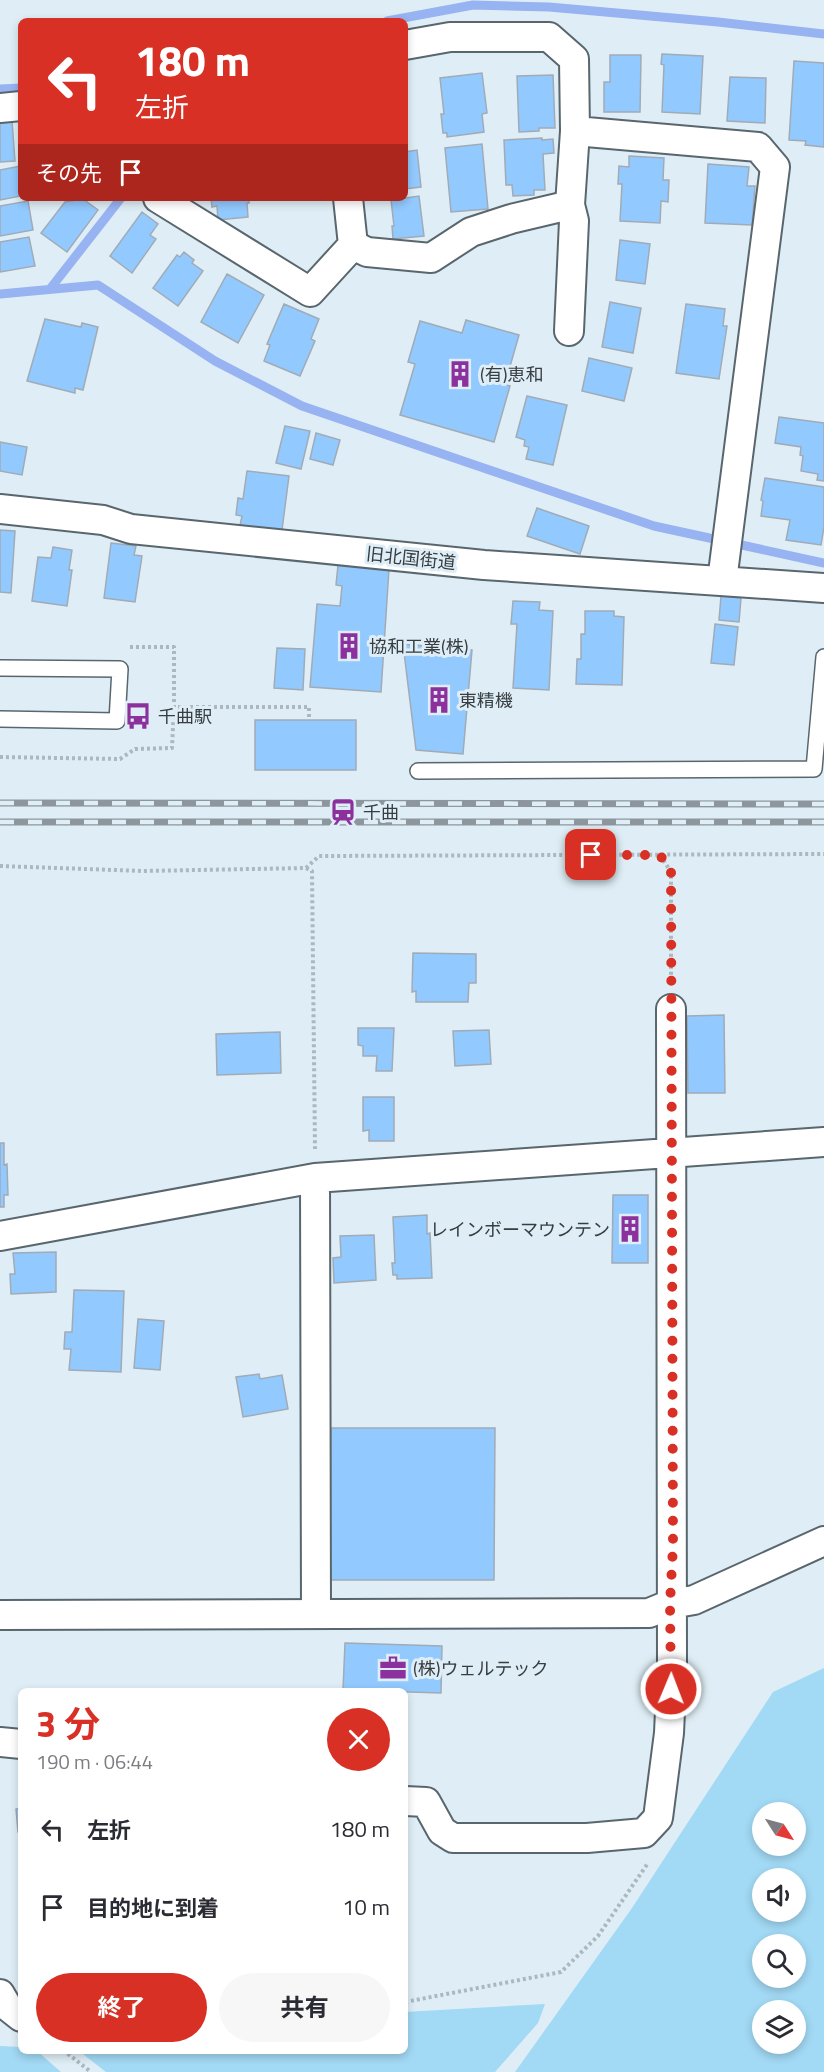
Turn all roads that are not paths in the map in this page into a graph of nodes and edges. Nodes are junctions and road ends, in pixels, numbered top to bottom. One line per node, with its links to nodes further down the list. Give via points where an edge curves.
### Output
1 (408, 44): 4 (street, via 450,37 549,37 574,59)
2 (18, 106): 3 (street)
3 (0, 108)
4 (575, 131): 7 (street); 11 (street, via 758,147 775,167)
5 (163, 201): 8 (street, via 310,292)
6 (348, 201): 8 (street)
7 (570, 206): 8 (street, via 471,232 431,258 367,252); 9 (street, via 573,220)
8 (353, 245)
9 (569, 331)
10 (0, 509): 11 (street, 旧北国街道, via 103,520 130,529 437,560)
11 (724, 569): 12 (street, 旧北国街道)
12 (824, 588)
13 (824, 657): 16 (lane, via 814,769)
14 (0, 668): 15 (lane, via 120,669 117,721)
15 (0, 719)
16 (418, 771)
17 (671, 1009): 19 (street)
18 (824, 1142): 19 (street)
19 (670, 1152): 20 (street); 23 (street)
20 (315, 1178): 21 (street); 24 (street)
21 (0, 1236)
22 (824, 1541): 23 (street, via 694,1600)
23 (670, 1604): 24 (street, via 649,1612); 28 (street, via 668,1743 658,1818 644,1833 587,1838 453,1838 442,1831 426,1802)
24 (316, 1613): 25 (street)
25 (0, 1615)
26 (0, 1742): 27 (street)
27 (18, 1744)
28 (408, 1801)
29 (0, 1994): 30 (street)
30 (18, 2015)

